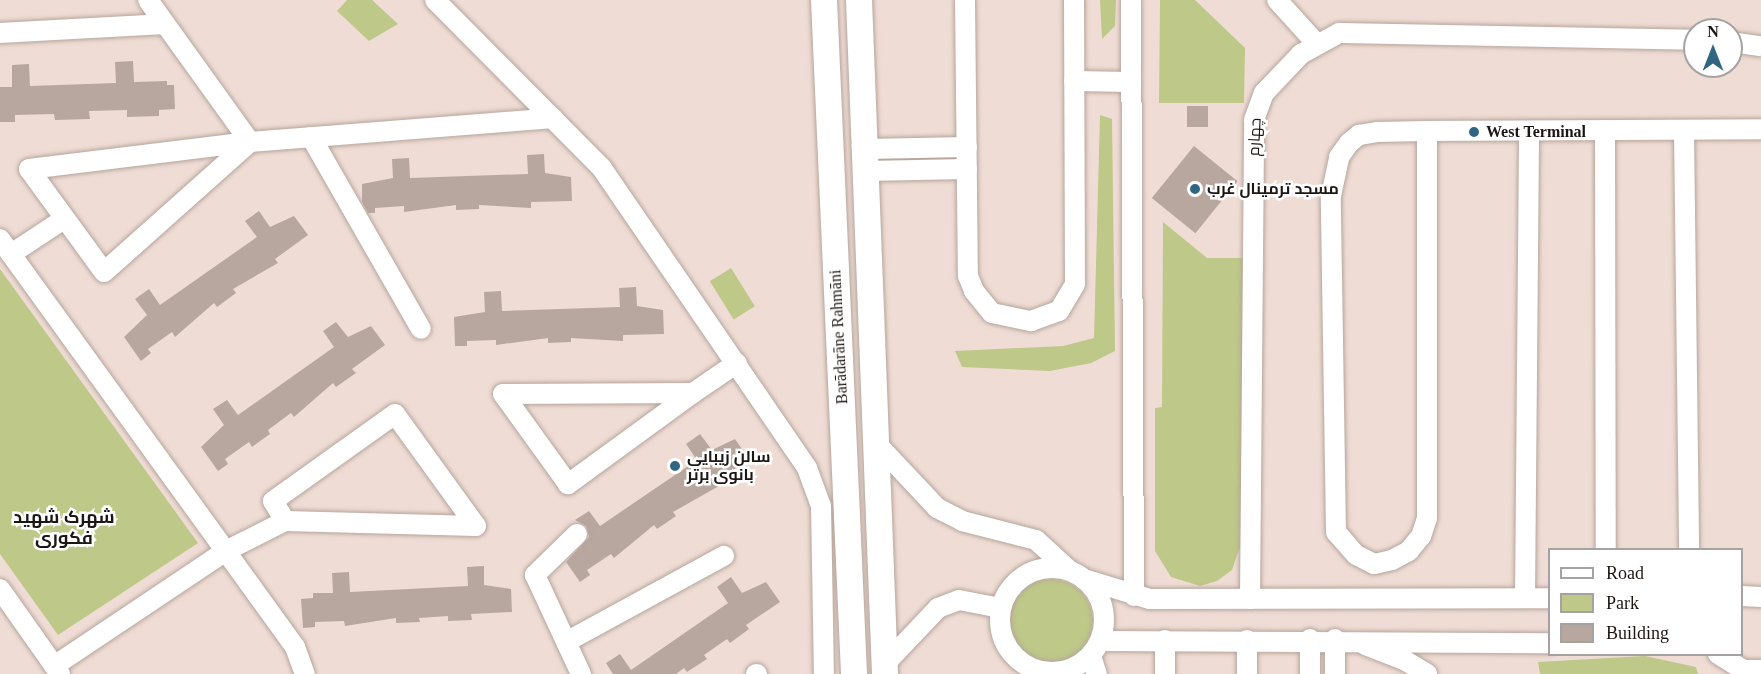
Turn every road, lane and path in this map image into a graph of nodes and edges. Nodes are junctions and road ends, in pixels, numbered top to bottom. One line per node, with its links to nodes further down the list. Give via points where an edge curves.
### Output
1 (148, 0): 9 (street)
2 (435, 0): 17 (street)
3 (824, 0): 64 (main road, Barādarāne Rahmāni)
4 (859, 0): 26 (main road, Barādarāne Rahmāni)
5 (965, 0): 25 (street)
6 (1074, 0): 15 (street)
7 (1131, 0): 16 (street)
8 (1277, 0): 12 (street)
9 (165, 24): 10 (street); 24 (street)
10 (0, 33)
11 (1683, 40): 12 (street, چهارم, via 1339,33)
12 (1317, 43): 47 (street, چهارم, via 1264,93 1254,120)
13 (1743, 44): 14 (street)
14 (1761, 46)
15 (1074, 81): 16 (street); 27 (street, via 1075,284 1059,311 1031,321 992,314 974,291 967,260)
16 (1131, 82): 42 (street)
17 (553, 118): 23 (street); 31 (street, via 601,167)
18 (1761, 129): 20 (street)
19 (1605, 130): 20 (street); 22 (street); 36 (street)
20 (1684, 130): 37 (street)
21 (1427, 131): 21 (street, via 1427,518 1421,536 1409,550 1374,564 1356,555 1336,532 1333,177 1339,157 1359,135); 22 (street)
22 (1529, 131): 45 (street)
23 (311, 137): 24 (street); 30 (street)
24 (250, 142): 28 (street, via 104,272); 28 (street, via 29,170)
25 (967, 147): 26 (street); 27 (street)
26 (866, 160): 27 (street); 33 (main road, Barādarāne Rahmāni)
27 (967, 169)
28 (64, 219): 29 (street)
29 (5, 246): 38 (street)
30 (421, 329)
31 (737, 363): 32 (street); 63 (street, via 807,468 820,506)
32 (693, 393): 32 (street, via 568,484 503,394 515,393)
33 (878, 444): 40 (street, via 937,508 962,521 1036,540); 58 (main road, Barādarāne Rahmāni)
34 (285, 521): 34 (street, via 273,501 395,414 476,526); 38 (street)
35 (577, 534): 53 (street, via 535,575)
36 (1606, 548)
37 (1689, 548)
38 (226, 551): 59 (street); 61 (street, via 295,647)
39 (724, 556): 53 (street)
40 (1076, 574): 42 (street); 48 (street, via 1043,569 1019,579); 56 (street, via 1103,607)
41 (0, 589): 59 (street)
42 (1134, 596): 47 (street)
43 (1743, 596): 44 (street)
44 (1761, 597)
45 (1525, 598): 46 (street); 47 (street)
46 (1548, 598)
47 (1250, 599)
48 (1000, 608): 57 (street, via 999,625); 58 (street, via 959,600 938,608)
49 (1310, 639): 50 (street); 52 (street); 67 (street)
50 (1342, 639): 54 (street); 68 (street); 69 (street, via 1404,660)
51 (1165, 640): 52 (street); 56 (street); 65 (street)
52 (1247, 640): 66 (street)
53 (566, 642): 62 (street)
54 (1548, 643)
55 (1721, 656): 60 (street, via 1744,670)
56 (1096, 657): 57 (street, via 1061,672)
57 (1016, 665)
58 (885, 669)
59 (57, 670)
60 (1761, 670)
61 (305, 674)
62 (581, 674)
63 (824, 674)
64 (854, 674)
65 (1165, 674)
66 (1247, 674)
67 (1310, 674)
68 (1335, 674)
69 (1427, 674)

